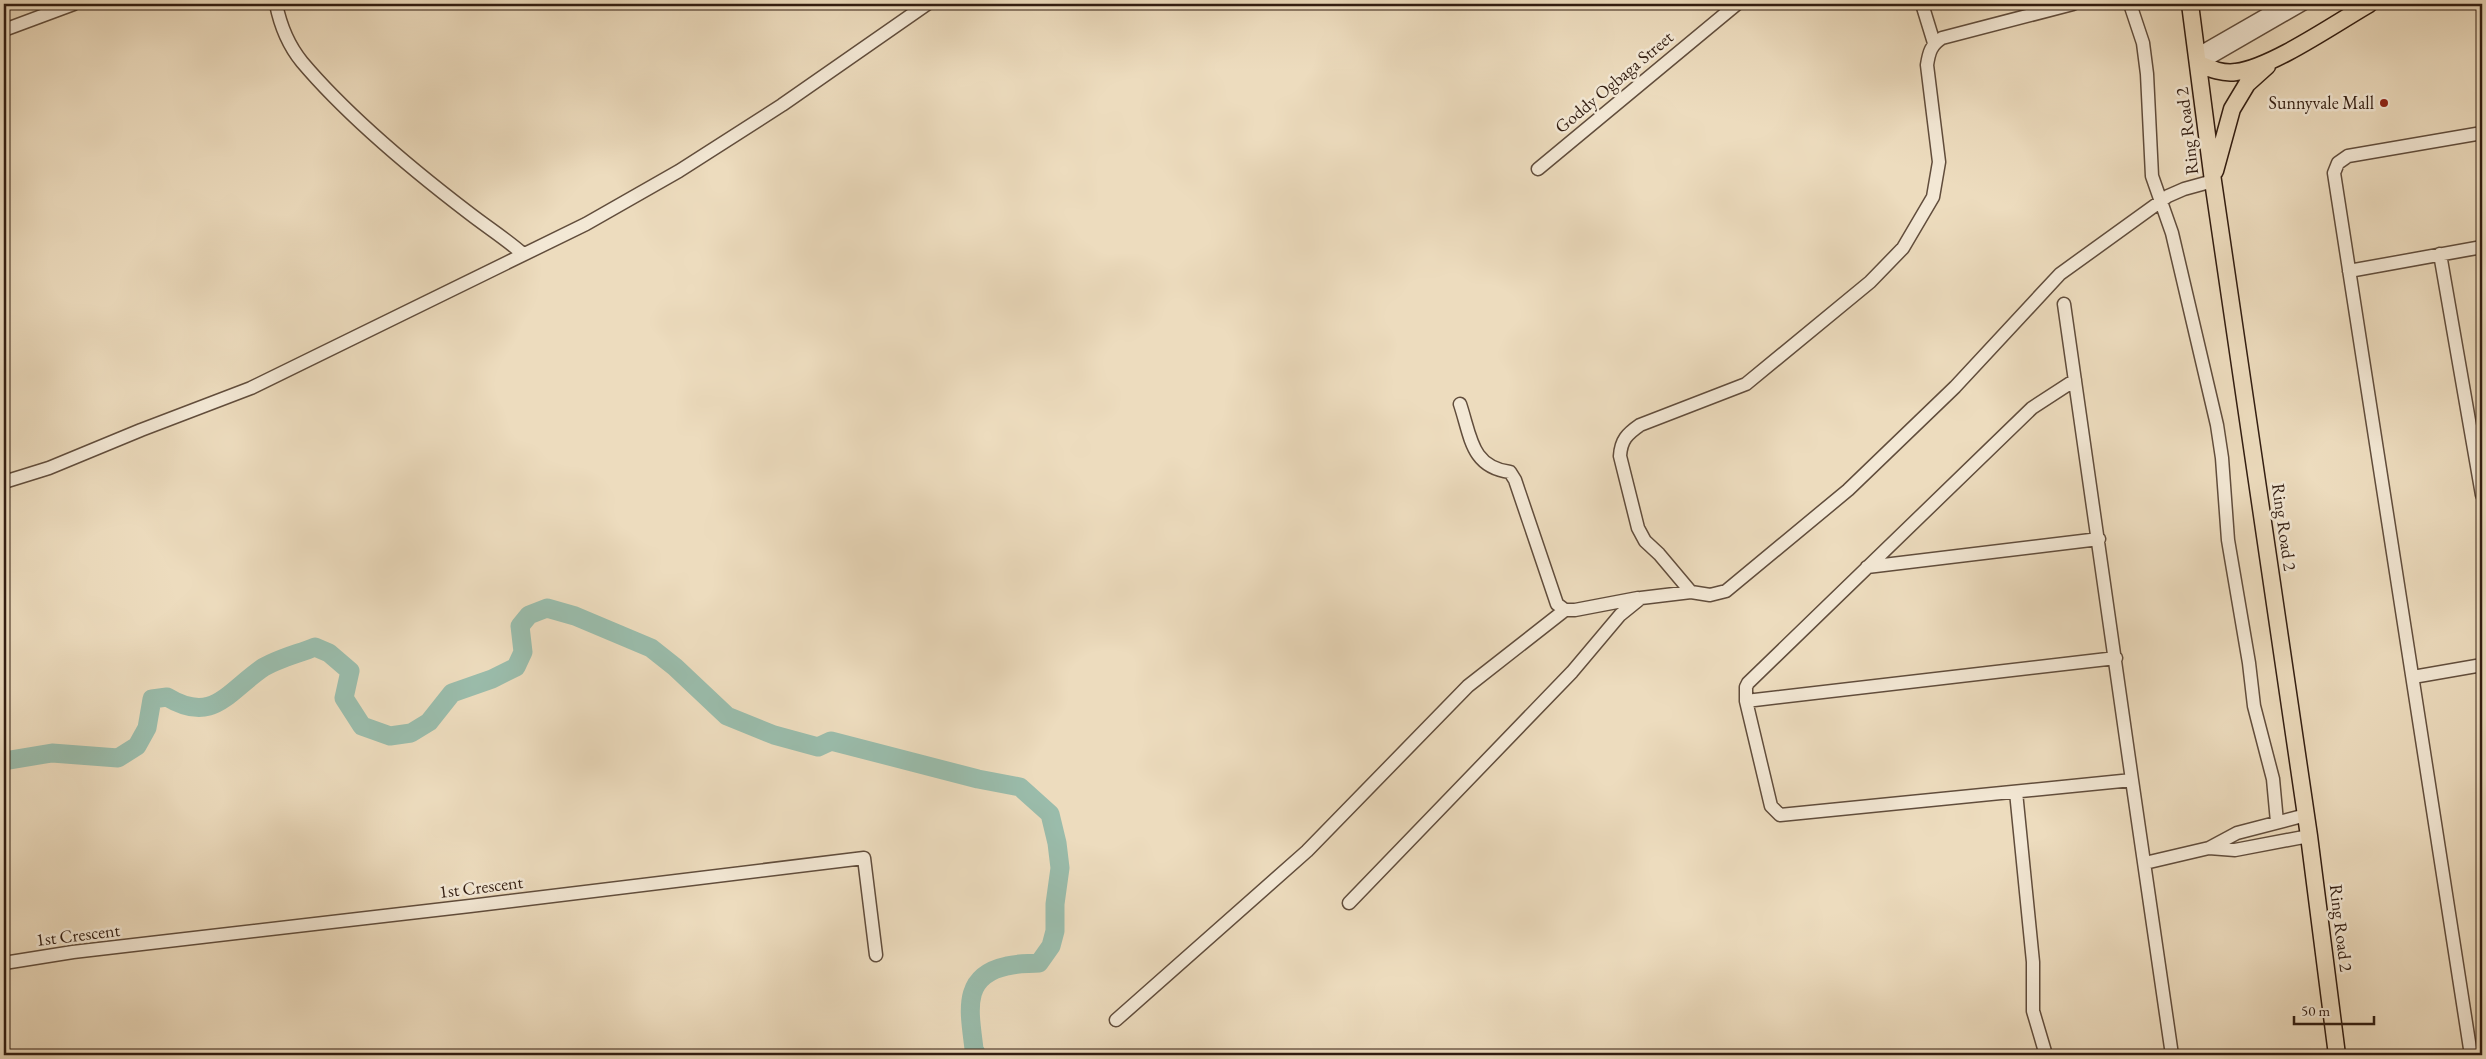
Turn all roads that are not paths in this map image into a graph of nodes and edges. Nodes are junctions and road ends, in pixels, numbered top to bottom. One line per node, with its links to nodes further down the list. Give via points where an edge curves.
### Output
1 (74, 4): 12 (street)
2 (276, 4): 21 (street, via 283,30 296,53 335,96 388,146)
3 (927, 4): 21 (street, via 782,105 679,171 586,224)
4 (1736, 4): 17 (street, Goddy Ogbaga Street)
5 (1922, 4): 13 (street)
6 (2073, 4): 13 (street, via 1942,38)
7 (2130, 4): 19 (street, via 2143,43 2152,176)
8 (2190, 4): 15 (main road, Ring Road 2)
9 (2285, 4): 15 (street)
10 (2303, 4): 15 (street)
11 (2369, 4): 14 (main road)
12 (4, 30)
13 (1934, 43): 31 (street, via 1927,65 1939,162 1932,197 1902,248 1863,289 1746,384 1640,425 1627,433 1621,445 1620,456 1638,528 1645,541)
14 (2276, 58): 15 (main road, via 2236,72 2219,72); 18 (main road, via 2247,84 2232,109)
15 (2198, 59): 18 (main road, Ring Road 2)
16 (2482, 133): 23 (street, via 2348,156 2338,163 2334,173)
17 (1538, 169)
18 (2213, 180): 19 (street, via 2184,188); 40 (main road, Ring Road 2)
19 (2161, 201): 31 (street, via 2060,274 1955,387 1840,496 1726,591 1710,595); 41 (street, via 2191,308 2217,424 2228,540 2254,706 2273,779)
20 (2482, 247): 22 (street)
21 (523, 254): 27 (street, via 251,388 49,468)
22 (2440, 254): 23 (street); 28 (street)
23 (2350, 271): 36 (street)
24 (2064, 304): 25 (street)
25 (2075, 380): 29 (street); 30 (street, via 2032,408)
26 (1460, 404): 33 (street, via 1478,456 1484,464 1510,472 1515,480 1557,604)
27 (4, 482)
28 (2482, 495)
29 (2099, 539): 30 (street); 34 (street)
30 (1867, 568): 37 (street, via 1752,679 1746,688)
31 (1691, 592): 32 (street)
32 (1641, 598): 33 (street); 45 (street, via 1620,615 1572,672)
33 (1565, 610): 48 (street, via 1468,686 1307,851)
34 (2116, 658): 37 (street); 38 (street)
35 (2482, 665): 36 (street)
36 (2413, 678): 52 (street)
37 (1746, 701): 39 (street, via 1771,806 1780,815)
38 (2132, 780): 39 (street); 44 (street)
39 (2016, 792): 49 (street, via 2034,962 2033,1011)
40 (2306, 815): 41 (street); 42 (main road, Ring Road 2)
41 (2277, 822): 43 (street, via 2237,833)
42 (2309, 836): 43 (street, via 2235,850); 51 (main road, Ring Road 2)
43 (2209, 848): 44 (street)
44 (2145, 863): 50 (street)
45 (1349, 903)
46 (876, 955): 47 (street, 1st Crescent, via 864,858 73,952)
47 (4, 963)
48 (1116, 1020)
49 (2046, 1055)
50 (2172, 1055)
51 (2337, 1055)
52 (2471, 1055)

